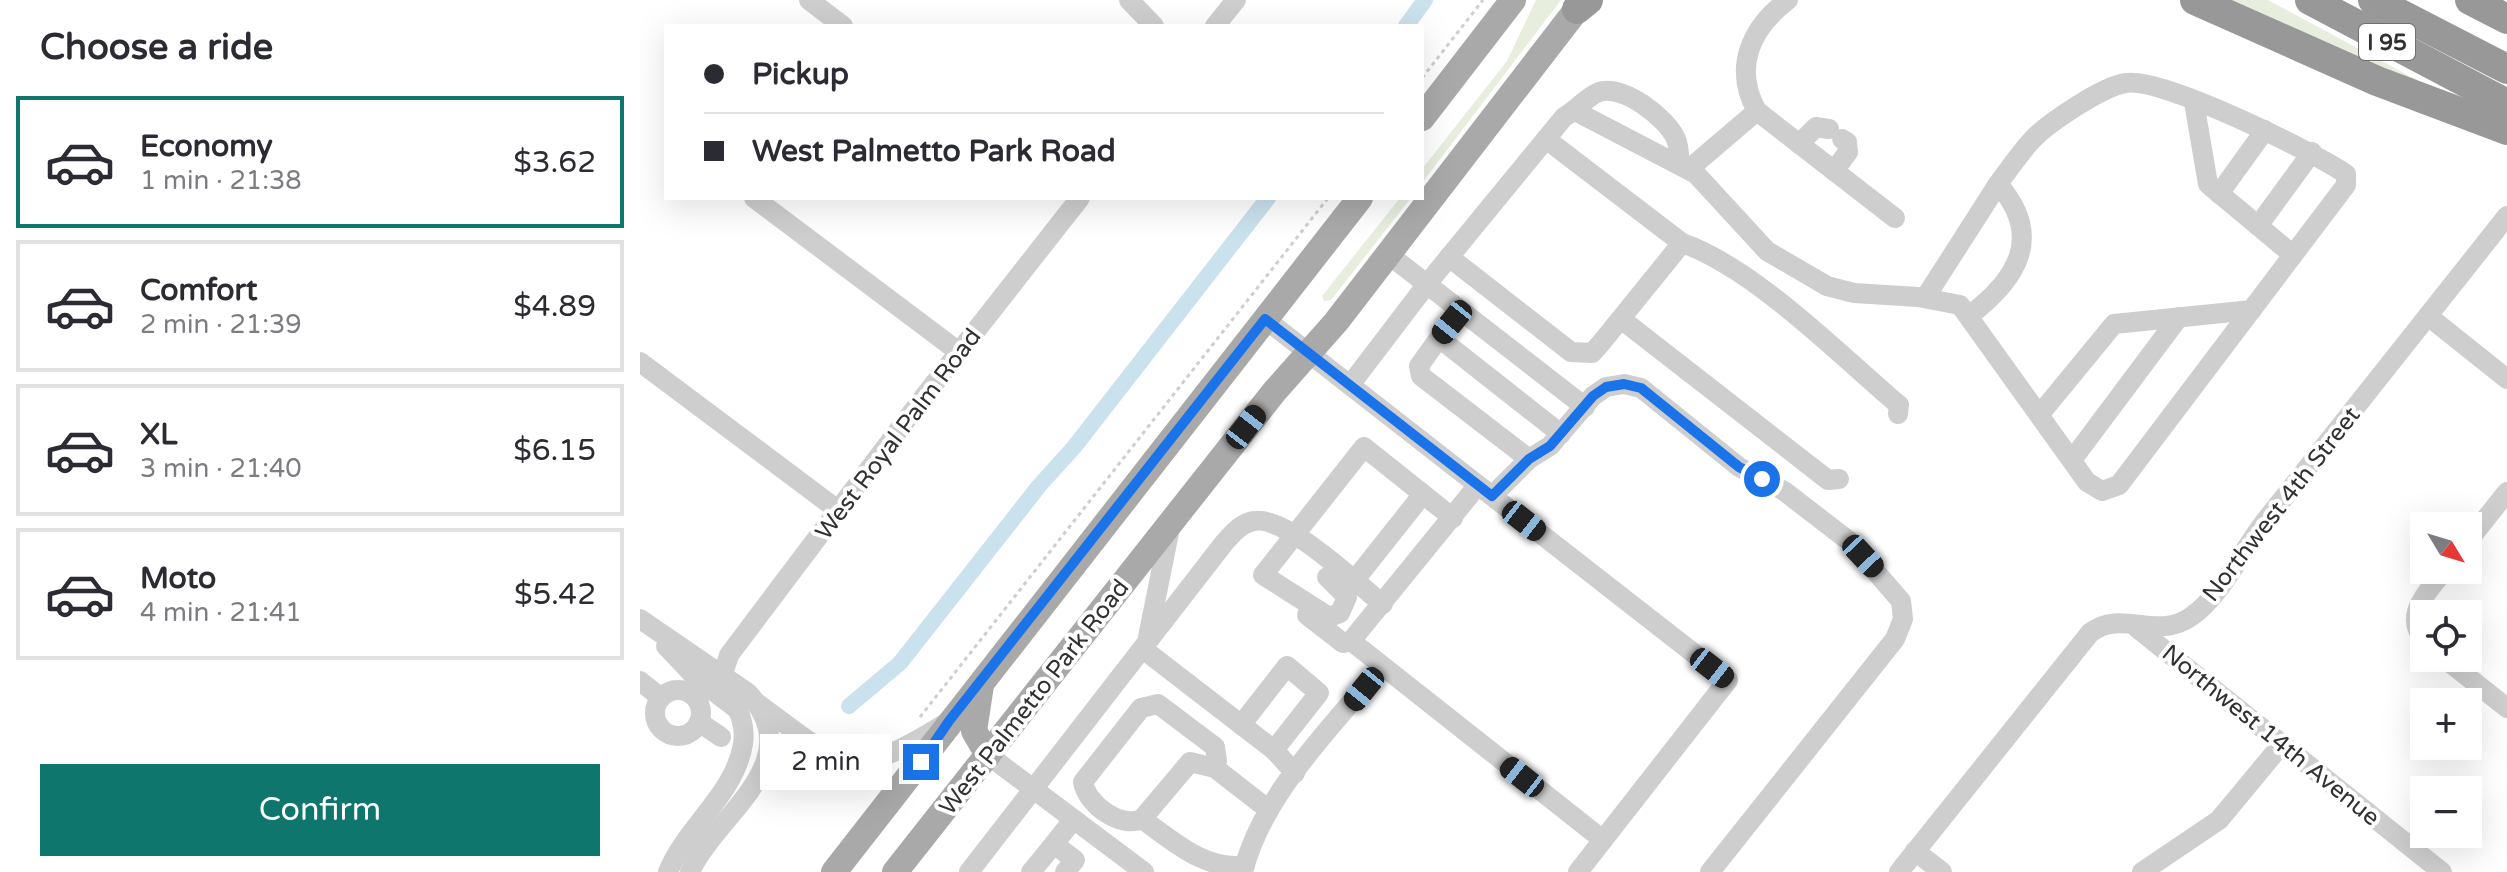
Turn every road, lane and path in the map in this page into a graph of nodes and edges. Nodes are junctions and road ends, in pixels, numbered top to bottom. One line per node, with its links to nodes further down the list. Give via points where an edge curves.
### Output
1 (809, 0): 13 (street)
2 (1129, 0): 14 (street)
3 (1236, 0): 15 (street)
4 (1483, 0): 17 (path)
5 (1513, 0): 22 (main road)
6 (1788, 0): 21 (street, via 1759,31 1744,63 1747,94)
7 (2195, 0): 24 (highway, via 2377,81)
8 (2310, 0): 19 (highway, I 95)
9 (2373, 0): 16 (highway)
10 (2470, 0): 12 (highway)
11 (1583, 3): 40 (main road, West Palmetto Park Road)
12 (2507, 19)
13 (840, 24)
14 (1152, 24)
15 (1217, 24)
16 (2507, 69)
17 (1424, 75)
18 (2194, 102): 23 (street); 30 (street, via 2155,86 2126,83 2085,102 2034,138); 31 (street, via 2208,184)
19 (2507, 104)
20 (1575, 111): 25 (street); 28 (street); 28 (street, via 1603,91 1629,98 1664,123)
21 (1757, 111): 26 (street); 28 (street)
22 (1424, 115)
23 (2265, 130): 27 (street); 31 (street)
24 (2507, 130)
25 (1546, 139): 39 (street, via 1615,203); 42 (street)
26 (1799, 144): 29 (street); 29 (street, via 1816,127 1847,142 1848,152)
27 (2312, 152): 38 (street); 41 (street, via 2346,174 2346,185)
28 (1684, 167): 44 (street, via 1714,191 1767,251 1827,286)
29 (1834, 171): 37 (street)
30 (1998, 184): 44 (street); 47 (street, via 2014,202 2024,233 2020,259 1994,297)
31 (2219, 194): 38 (street)
32 (757, 200): 53 (street)
33 (1326, 200): 92 (path)
34 (1358, 200): 50 (main road, West Palmetto Park Road)
35 (1072, 201): 53 (street, West Royal Palm Road)
36 (2507, 216): 48 (street, Northwest 4th Street)
37 (1895, 218)
38 (2258, 226): 41 (street)
39 (1682, 243): 51 (street); 59 (street, via 1713,254 1899,405)
40 (1388, 254): 43 (street); 54 (main road, West Palmetto Park Road)
41 (2293, 255): 45 (street)
42 (1449, 257): 43 (street); 51 (street, via 1509,293 1571,352 1592,353)
43 (1427, 284): 46 (street); 57 (street)
44 (1925, 298): 47 (street, via 1960,305)
45 (2252, 310): 49 (street); 63 (street, via 2119,485 2102,491 2087,482)
46 (1461, 311): 52 (street); 58 (street)
47 (1970, 315): 60 (street)
48 (2428, 316): 56 (street); 79 (street, Northwest 4th Street, via 2201,607 2180,623)
49 (2179, 317): 60 (street, via 2114,324); 63 (street)
50 (1265, 319): 54 (street); 85 (main road, West Palmetto Park Road)
51 (1621, 319): 64 (street, via 1741,407 1828,480)
52 (1439, 338): 61 (street); 62 (street, via 1419,366 1421,376)
53 (959, 352): 68 (street, West Royal Palm Road)
54 (1308, 352): 57 (street); 70 (main road, West Palmetto Park Road)
55 (640, 362): 68 (street)
56 (2507, 379)
57 (1350, 385): 65 (street)
58 (1585, 407): 61 (street); 116 (street, via 1606,387 1641,388 1739,467 1784,491 1849,541 1901,601 1903,619 1895,639)
59 (1898, 414)
60 (2040, 414): 63 (street)
61 (1561, 434): 62 (street)
62 (1529, 459): 65 (street)
63 (2072, 460)
64 (1839, 479)
65 (1485, 491): 69 (street); 104 (street, via 1728,680)
66 (2507, 492): 71 (street)
67 (1423, 494): 69 (street); 72 (street, via 1364,447); 74 (street)
68 (839, 511): 84 (street, West Royal Palm Road)
69 (1453, 518): 77 (street)
70 (1172, 521): 81 (street, West Palmetto Park Road); 97 (main road, West Palmetto Park Road)
71 (2482, 523)
72 (1290, 540): 73 (street); 73 (street, via 1345,591 1346,604 1334,616 1322,616); 74 (street); 81 (street, via 1263,521 1234,531)
73 (1266, 578): 80 (street, via 1343,643)
74 (1354, 581): 77 (street)
75 (2434, 584): 76 (street)
76 (2421, 600)
77 (1383, 604): 80 (street)
78 (641, 621): 84 (street)
79 (2137, 628): 95 (street, Northwest 14th Avenue); 105 (street, Northwest 4th Street, via 2117,620 2090,633)
80 (1351, 641): 82 (street)
81 (1144, 647): 93 (street); 100 (street, West Palmetto Park Road)
82 (1381, 667): 99 (street); 104 (street)
83 (2462, 672): 89 (street)
84 (709, 673): 87 (street); 88 (street); 88 (street); 91 (street)
85 (983, 678): 90 (main road, West Palmetto Park Road); 97 (main road, via 974,731)
86 (640, 681): 87 (street)
87 (661, 698): 91 (street, via 655,712 666,732 681,735)
88 (748, 707): 90 (street, via 848,760 887,757); 107 (street, via 735,770); 112 (street, via 769,737 763,769)
89 (2507, 708)
90 (949, 721): 113 (main road, West Palmetto Park Road)
91 (699, 722): 94 (street)
92 (914, 725)
93 (1241, 725): 96 (street); 96 (street, via 1287,666 1319,693)
94 (721, 737)
95 (2282, 744): 119 (street, via 2219,820); 120 (street, Northwest 14th Avenue)
96 (1274, 750): 99 (street)
97 (988, 755): 100 (street); 114 (main road, West Palmetto Park Road)
98 (1216, 765): 101 (street); 102 (street, via 1190,762); 102 (street, via 1157,715 1145,717 1094,785 1099,794)
99 (1295, 773): 101 (street)
100 (1034, 790): 103 (street); 111 (street, West Palmetto Park Road)
101 (1269, 810): 109 (street, via 1251,841)
102 (1142, 819): 109 (street, via 1209,868)
103 (1073, 820): 106 (street); 110 (street)
104 (1603, 840): 115 (street)
105 (1915, 851): 117 (street, Northwest 4th Street); 118 (street)
106 (1043, 860): 108 (street)
107 (668, 866)
108 (1072, 868)
109 (1244, 868)
110 (1135, 869)
111 (972, 871)
112 (690, 872)
113 (834, 872)
114 (895, 872)
115 (1578, 872)
116 (1710, 872)
117 (1899, 872)
118 (1942, 872)
119 (2142, 872)
120 (2442, 872)

